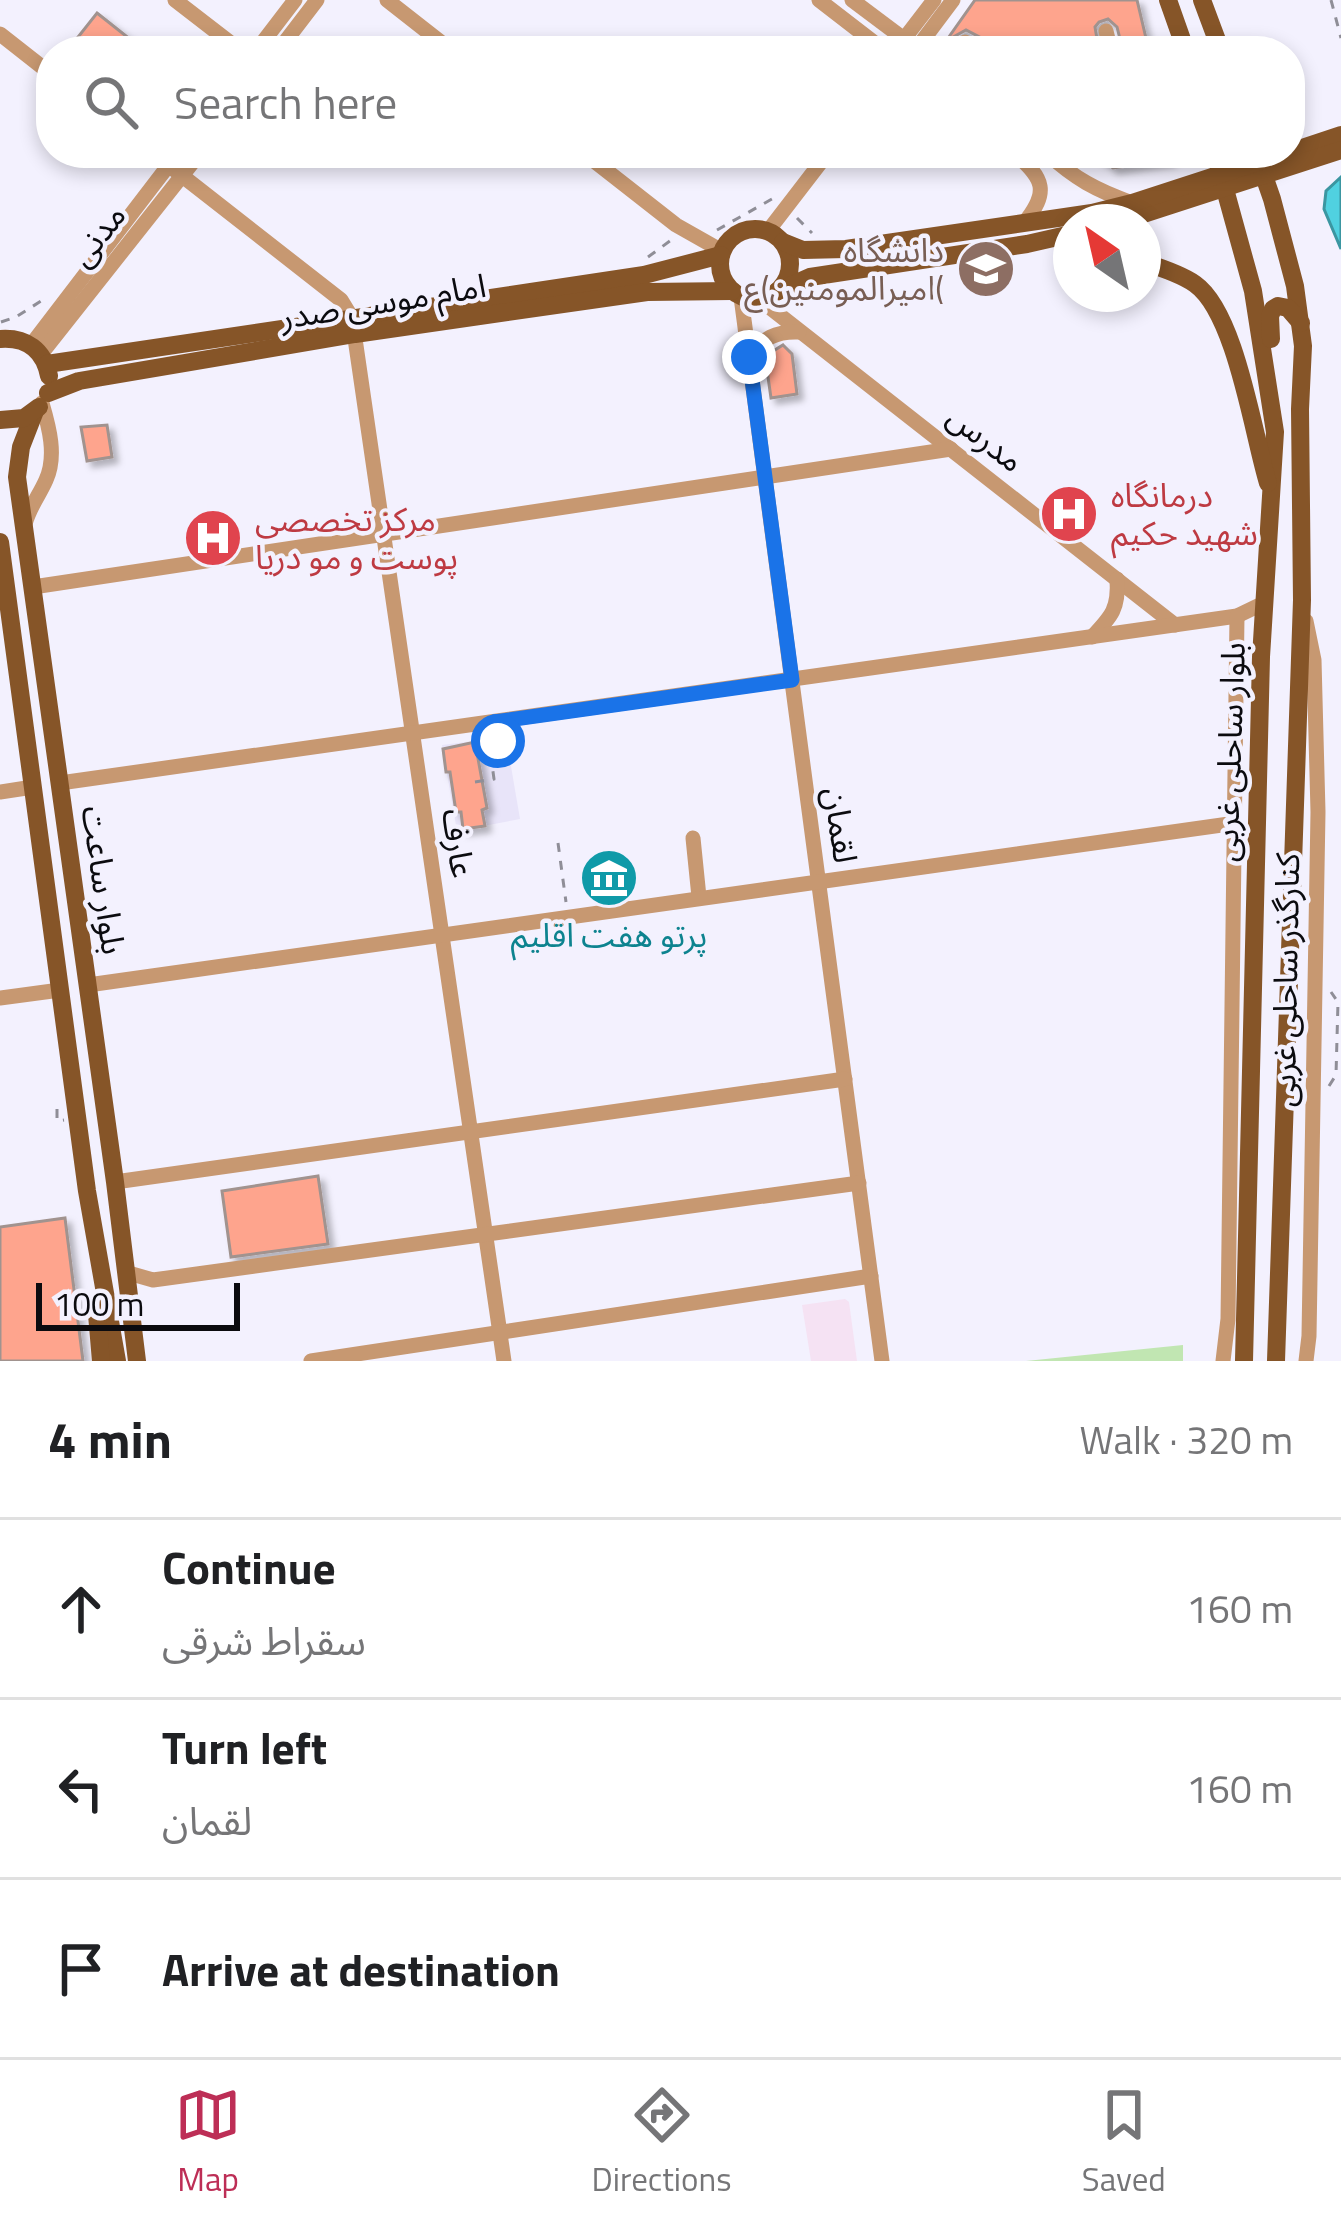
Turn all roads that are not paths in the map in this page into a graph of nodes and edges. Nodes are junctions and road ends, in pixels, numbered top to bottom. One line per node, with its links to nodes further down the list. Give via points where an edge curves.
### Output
1 (175, 0): 13 (street)
2 (295, 0): 14 (street)
3 (317, 0): 15 (street)
4 (387, 0): 16 (street)
5 (819, 0): 17 (street)
6 (852, 0): 18 (street)
7 (934, 0): 19 (street)
8 (952, 0): 20 (street)
9 (1168, 0): 22 (main road)
10 (1202, 0): 23 (main road)
11 (1106, 31): 21 (street)
12 (0, 34): 24 (street)
13 (222, 36)
14 (267, 36)
15 (289, 36)
16 (433, 36)
17 (866, 36)
18 (901, 36)
19 (918, 36)
20 (922, 36)
21 (1108, 36)
22 (1181, 36)
23 (1215, 36)
24 (36, 62)
25 (1341, 135): 26 (main road)
26 (1305, 147)
27 (1341, 150): 28 (main road)
28 (1305, 161)
29 (174, 168): 55 (street, مدنی)
30 (180, 168): 52 (street, via 341,300)
31 (604, 168): 48 (street)
32 (817, 168): 44 (street)
33 (1031, 168): 43 (street, via 1042,186 1040,204)
34 (1063, 168): 39 (street)
35 (1219, 168): 57 (main road, بلوار ساحلی غربی, via 1253,292)
36 (1247, 168): 40 (main road)
37 (1261, 168): 51 (main road, بلوار ساحلی غربی)
38 (1281, 168): 41 (main road)
39 (1115, 204)
40 (1155, 204)
41 (1161, 204)
42 (1053, 219): 43 (main road)
43 (1024, 223): 44 (main road, via 846,249 803,250)
44 (776, 237): 48 (main road, via 746,230); 50 (main road, via 788,252 789,274)
45 (1053, 238): 46 (main road, امام موسی صدر)
46 (1045, 240): 47 (main road); 50 (main road, امام موسی صدر, via 810,277)
47 (1053, 241)
48 (719, 246): 50 (main road, via 720,272); 52 (main road, امام موسی صدر, via 644,275)
49 (1161, 269): 62 (main road, via 1196,284 1218,313)
50 (752, 295): 52 (main road, امام موسی صدر, via 647,292); 53 (street, مدرس); 56 (street, لقمان)
51 (1301, 323): 57 (main road, via 1288,308 1273,309); 69 (main road, بلوار ساحلی غربی)
52 (354, 326): 55 (main road, امام موسی صدر); 58 (main road, امام موسی صدر, via 79,381); 64 (street, عارف)
53 (800, 332): 56 (street, via 770,335); 60 (street, مدرس)
54 (0, 339): 55 (main road, امام موسی صدر, via 19,339)
55 (40, 354): 58 (main road, بلوار ساعت, via 50,379)
56 (749, 357): 61 (street, لقمان)
57 (1269, 391): 62 (main road, بلوار ساحلی غربی)
58 (42, 402): 59 (main road, امام موسی صدر, via 24,418); 63 (main road, بلوار ساعت, via 21,447); 63 (street, via 50,473)
59 (0, 420)
60 (950, 449): 61 (street); 66 (street, مدرس)
61 (765, 477): 64 (street); 74 (street, لقمان)
62 (1271, 493): 70 (main road, بلوار ساحلی غربی)
63 (24, 526): 67 (main road, بلوار ساعت)
64 (384, 534): 67 (street); 75 (street, عارف)
65 (0, 542): 68 (main road, بلوار ساعت)
66 (1117, 579): 72 (street, مدرس); 73 (street, via 1119,600)
67 (32, 587): 76 (main road, بلوار ساعت)
68 (3, 590): 77 (main road, بلوار ساعت)
69 (1302, 600): 107 (main road, بلوار ساحلی غربی); 108 (street, کنارگذر ساحلی غربی, via 1314,660 1318,812)
70 (1264, 603): 71 (street); 93 (main road, بلوار ساحلی غربی)
71 (1237, 616): 72 (street); 79 (street, کنارگذر ساحلی غربی)
72 (1174, 625): 73 (street)
73 (1092, 637): 74 (street)
74 (792, 680): 75 (street); 81 (street, لقمان)
75 (413, 733): 76 (street); 83 (street, عارف)
76 (60, 784): 84 (main road, بلوار ساعت)
77 (33, 787): 78 (street); 85 (main road, بلوار ساعت)
78 (0, 792)
79 (1236, 823): 81 (street); 96 (street, کنارگذر ساحلی غربی)
80 (693, 838): 82 (street)
81 (818, 880): 82 (street); 87 (street, لقمان)
82 (699, 897): 83 (street)
83 (442, 934): 84 (street); 88 (street, عارف)
84 (88, 985): 89 (main road, بلوار ساعت)
85 (60, 990): 86 (street); 91 (main road, بلوار ساعت)
86 (0, 998)
87 (845, 1079): 88 (street); 90 (street, لقمان)
88 (471, 1132): 89 (street); 92 (street, عارف)
89 (115, 1182): 94 (main road); 100 (main road, بلوار ساعت)
90 (859, 1183): 92 (street); 95 (street, لقمان)
91 (87, 1191): 98 (main road); 99 (main road, بلوار ساعت)
92 (485, 1234): 94 (street, via 152,1280); 97 (street, عارف)
93 (1246, 1249): 96 (street); 106 (main road, بلوار ساحلی غربی)
94 (132, 1274): 101 (main road)
95 (871, 1276): 97 (street); 104 (street, لقمان)
96 (1228, 1286): 105 (street, کنارگذر ساحلی غربی)
97 (500, 1333): 102 (street); 103 (street, عارف)
98 (101, 1361)
99 (117, 1361)
100 (137, 1361)
101 (148, 1361)
102 (311, 1361)
103 (504, 1361)
104 (882, 1361)
105 (1223, 1361)
106 (1244, 1361)
107 (1276, 1361)
108 (1306, 1361)

